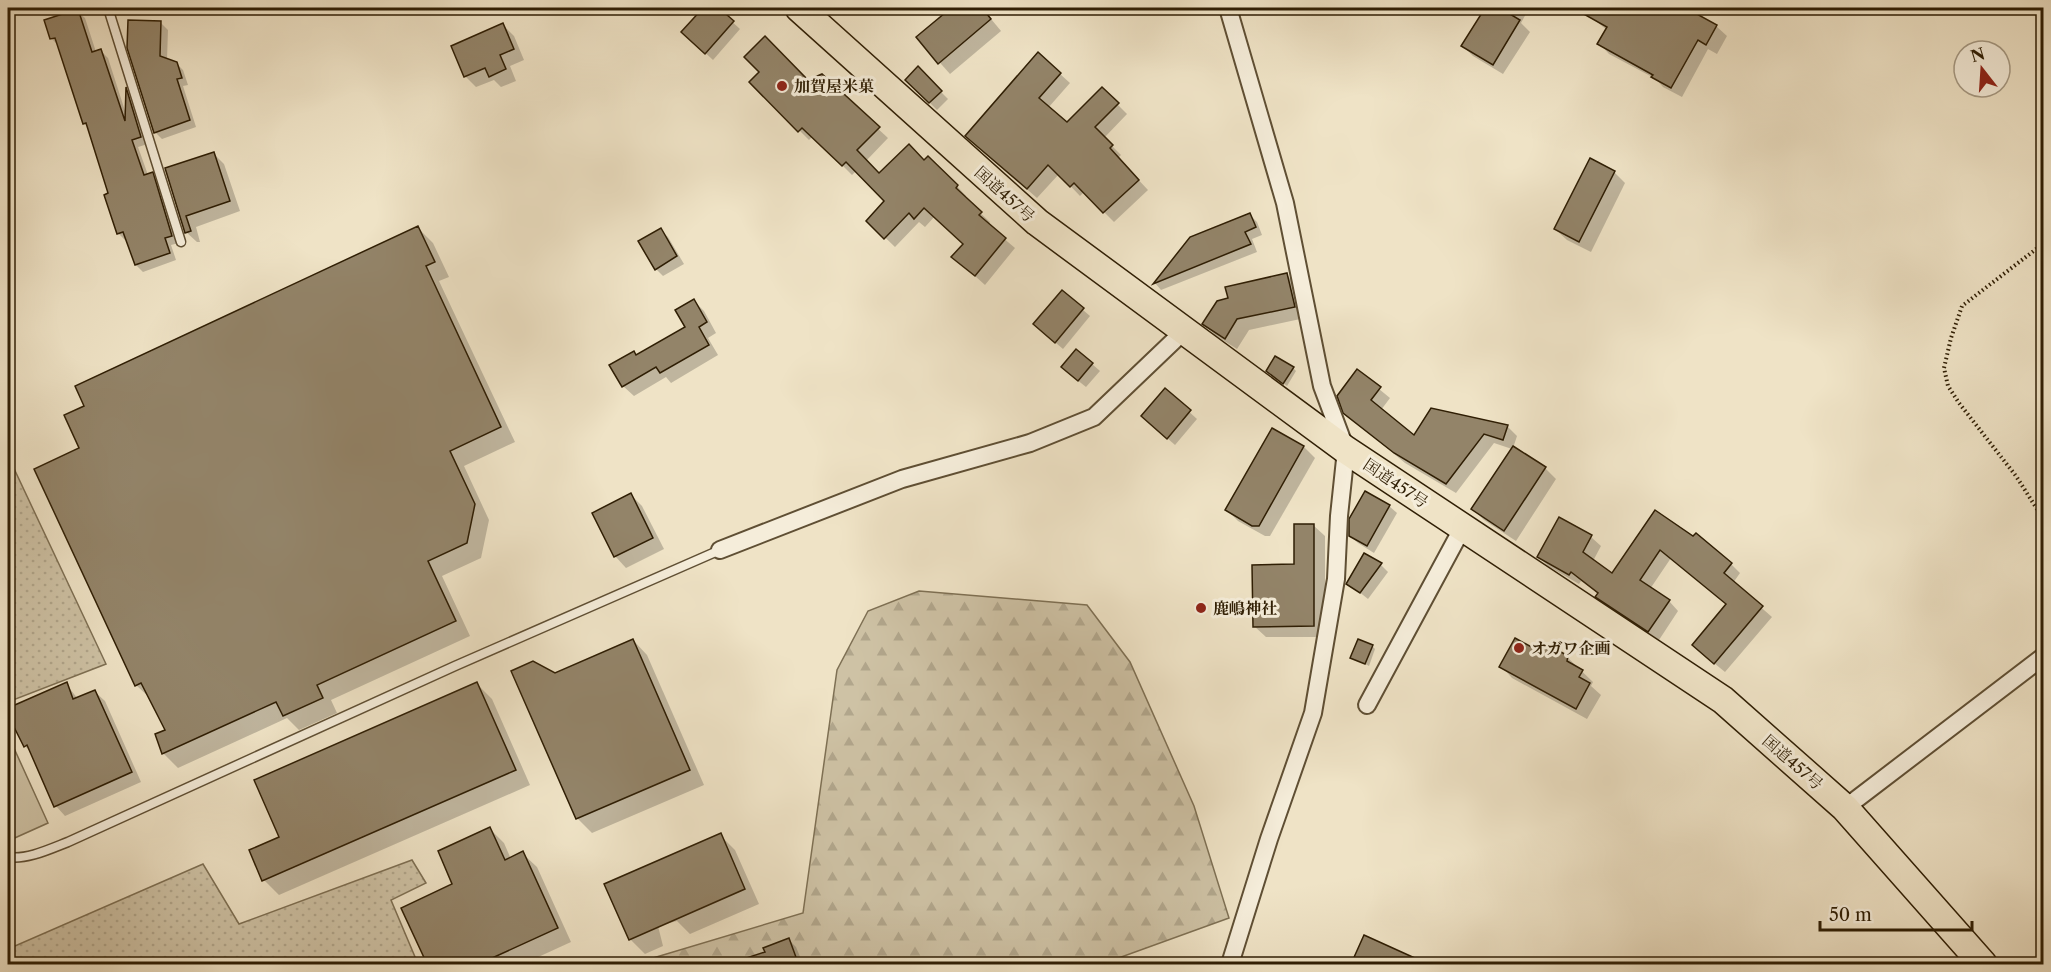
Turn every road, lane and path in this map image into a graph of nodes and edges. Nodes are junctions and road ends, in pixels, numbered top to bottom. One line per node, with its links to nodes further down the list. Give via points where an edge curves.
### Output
1 (108, 8): 4 (lane)
2 (799, 8): 6 (highway, 国道457号, via 1036,222)
3 (1228, 8): 7 (street, via 1285,202 1322,386)
4 (181, 242)
5 (2043, 243): 8 (path, via 1962,306 1944,368 1948,386 1959,403 2016,476)
6 (1184, 331): 7 (highway, 国道457号); 10 (street, via 1094,417 1030,443 902,480)
7 (1346, 450): 9 (highway, 国道457号); 15 (street, via 1336,579 1313,713)
8 (2043, 520)
9 (1463, 527): 12 (street); 13 (highway, 国道457号, via 1723,700)
10 (720, 550): 14 (lane, via 68,842 17,858)
11 (2043, 656): 13 (street)
12 (1367, 705)
13 (1845, 808): 16 (highway, 国道457号)
14 (8, 857)
15 (1230, 964)
16 (1983, 964)

